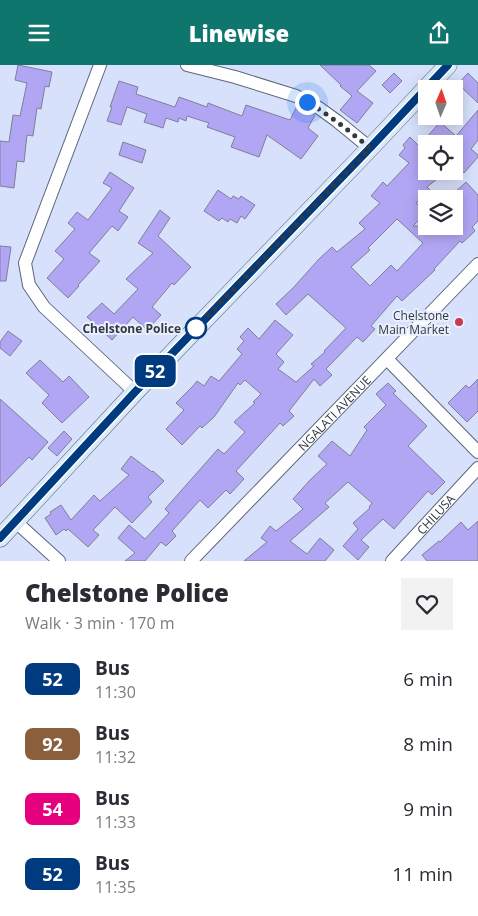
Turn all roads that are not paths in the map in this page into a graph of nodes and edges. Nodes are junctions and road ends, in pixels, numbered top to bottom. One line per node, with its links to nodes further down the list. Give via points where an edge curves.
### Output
1 (100, 65): 7 (street, via 25,263 29,285 44,307)
2 (186, 65): 4 (street, via 296,96 319,108)
3 (448, 65): 4 (street)
4 (370, 148): 7 (street)
5 (478, 264): 6 (street, NGALATI AVENUE)
6 (387, 359): 8 (street); 13 (street, NGALATI AVENUE)
7 (135, 392): 10 (street)
8 (478, 452)
9 (478, 468): 14 (street, CHILUSA)
10 (16, 522): 11 (street); 12 (street)
11 (0, 538)
12 (59, 561)
13 (191, 561)
14 (392, 561)

